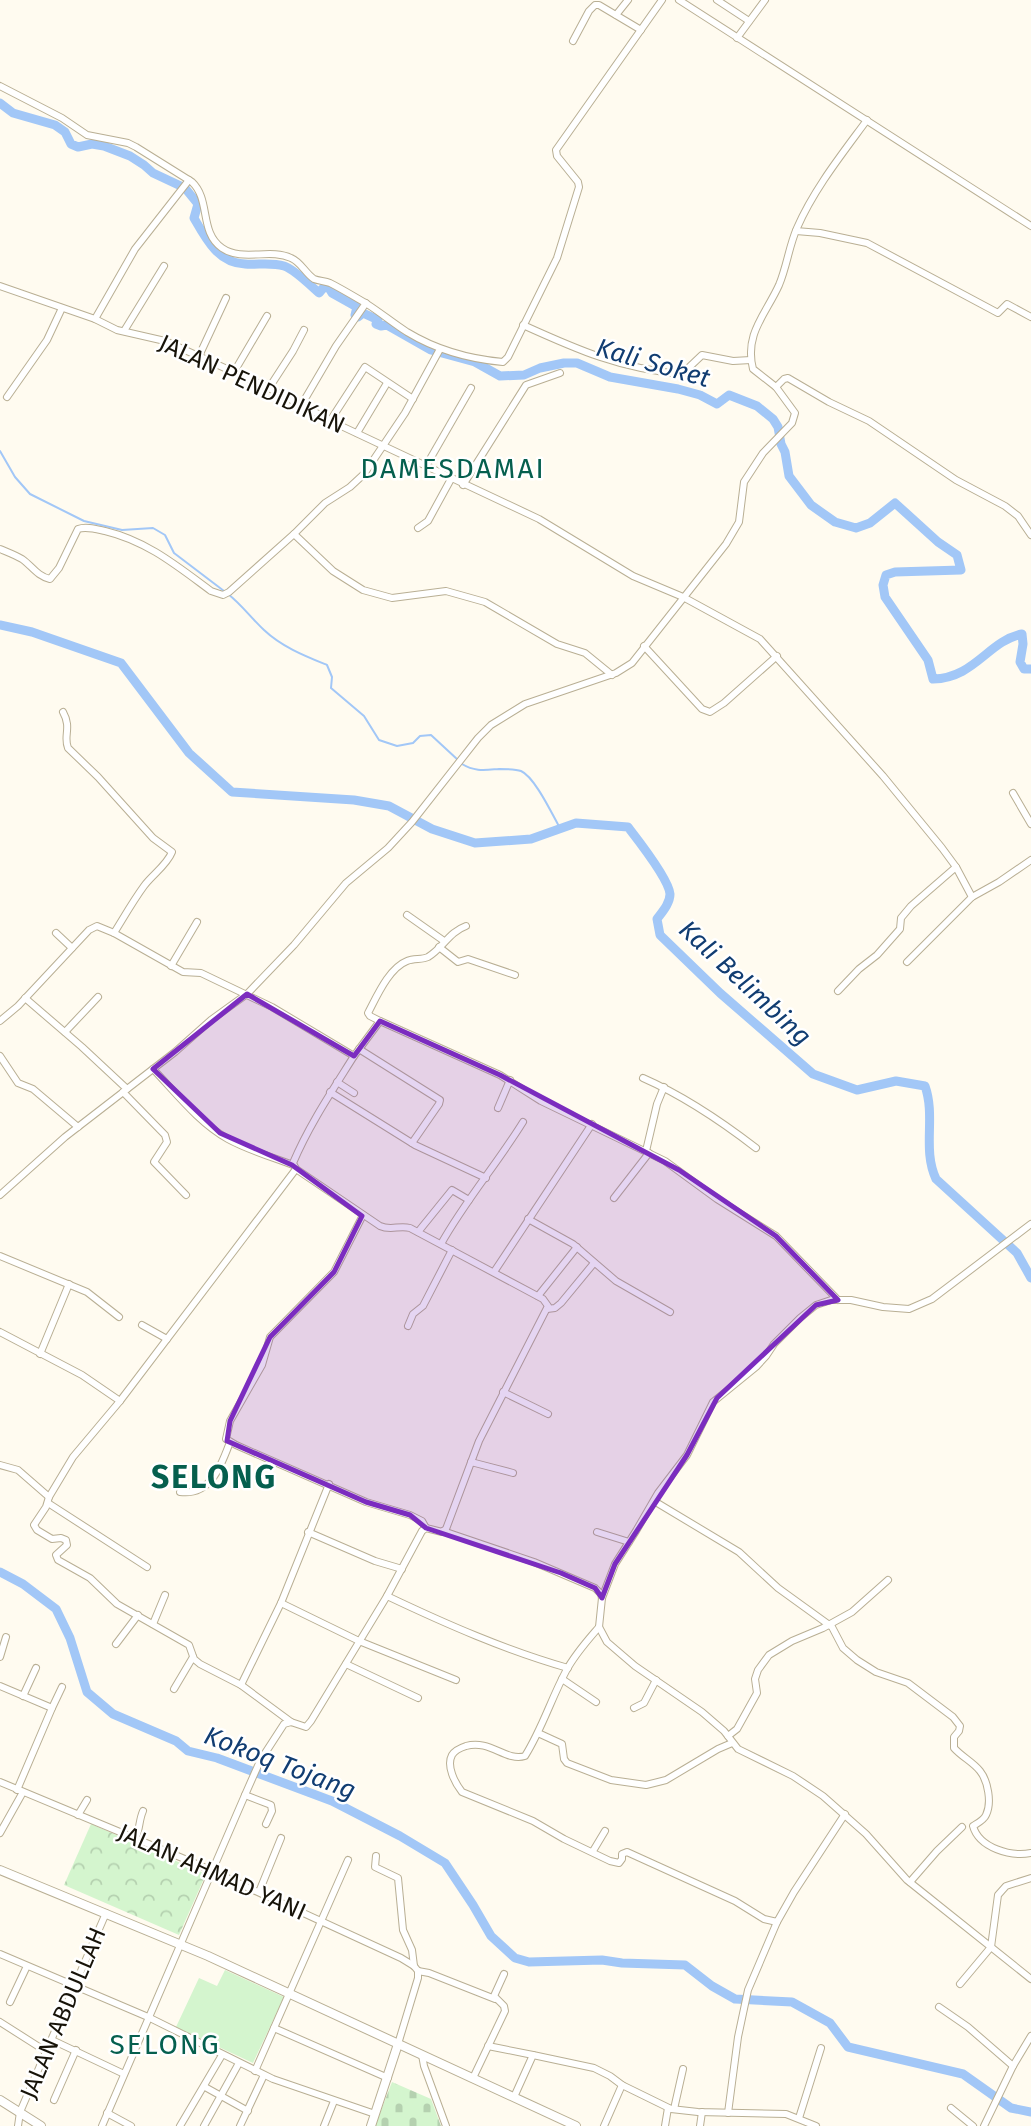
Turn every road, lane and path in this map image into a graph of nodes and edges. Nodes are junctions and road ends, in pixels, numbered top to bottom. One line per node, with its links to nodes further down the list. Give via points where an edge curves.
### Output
1 (628, 0): 6 (street)
2 (662, 0): 8 (street)
3 (679, 0): 9 (street)
4 (717, 0): 7 (street)
5 (762, 1): 7 (street)
6 (616, 15): 8 (street); 10 (street, via 593,6)
7 (749, 21): 9 (street)
8 (641, 30): 24 (street, via 555,152 579,187 562,246)
9 (737, 38): 12 (street)
10 (573, 41)
11 (0, 86): 13 (street, via 87,135 128,143)
12 (867, 120): 14 (street); 15 (street, via 828,174)
13 (189, 180): 19 (street, via 199,190 208,230 221,248 238,254 291,257 313,278); 23 (street, via 135,249)
14 (1031, 226)
15 (796, 231): 22 (street, via 867,243 998,313 1006,304); 29 (street, via 779,284 752,337)
16 (164, 266): 26 (street)
17 (0, 286): 20 (street, JALAN PENDIDIKAN)
18 (226, 298): 28 (street)
19 (366, 303): 27 (street); 38 (street)
20 (62, 308): 23 (street, JALAN PENDIDIKAN); 36 (street, via 47,340)
21 (267, 316): 30 (street)
22 (1031, 317)
23 (95, 319): 26 (street, JALAN PENDIDIKAN)
24 (523, 324): 27 (street, via 503,362); 29 (street, via 588,354 631,367 682,374 702,355)
25 (304, 330): 35 (street)
26 (124, 331): 28 (street, JALAN PENDIDIKAN)
27 (440, 349): 37 (street)
28 (199, 356): 30 (street, JALAN PENDIDIKAN)
29 (751, 360): 34 (street, via 756,372)
30 (234, 372): 35 (street, JALAN PENDIDIKAN)
31 (560, 373): 44 (street, via 526,385)
32 (387, 383): 37 (street); 39 (street, via 365,367); 40 (street)
33 (471, 387): 42 (street)
34 (776, 387): 47 (street, via 788,378 869,421 956,480 1005,506); 49 (street, via 794,413 794,421 744,482 739,522)
35 (269, 388): 38 (street, JALAN PENDIDIKAN)
36 (7, 397)
37 (413, 399): 41 (street)
38 (302, 404): 39 (street, JALAN PENDIDIKAN)
39 (330, 421): 40 (street, JALAN PENDIDIKAN)
40 (356, 433): 41 (street, JALAN PENDIDIKAN)
41 (384, 446): 42 (street, JALAN PENDIDIKAN); 46 (street, via 356,482 325,503)
42 (426, 466): 43 (street, JALAN PENDIDIKAN)
43 (452, 479): 44 (street, JALAN PENDIDIKAN); 45 (street, via 428,521)
44 (463, 485): 49 (street, JALAN PENDIDIKAN, via 555,527 633,576)
45 (418, 528)
46 (294, 534): 48 (street, via 223,595 149,547 84,527 78,529 50,579); 52 (street, via 333,571 363,590 392,598 446,592 485,602 557,644 585,653)
47 (1031, 535)
48 (0, 549)
49 (683, 597): 50 (street); 51 (street, JALAN PENDIDIKAN, via 760,639)
50 (644, 646): 51 (street, via 702,709 710,712); 52 (street, via 628,667)
51 (776, 656): 58 (street, JALAN PENDIDIKAN, via 883,776)
52 (612, 675): 71 (street, via 525,704 491,725 413,821 346,883)
53 (63, 712): 64 (street, via 68,721 68,748 172,852)
54 (1013, 793): 55 (street)
55 (1031, 824)
56 (1031, 852): 57 (street)
57 (1029, 861): 59 (street)
58 (956, 867): 59 (street, JALAN PENDIDIKAN); 70 (street, via 911,906 901,918 900,929)
59 (972, 897): 67 (street)
60 (407, 915): 65 (street)
61 (197, 922): 68 (street)
62 (466, 926): 65 (street)
63 (56, 933): 66 (street)
64 (114, 933): 66 (street, via 95,926); 68 (street)
65 (442, 944): 69 (street, via 458,962 468,959); 75 (street, via 427,957 396,969 368,1013)
66 (72, 948): 73 (street)
67 (907, 962)
68 (171, 966): 71 (street, via 201,973)
69 (515, 975)
70 (838, 991)
71 (247, 995): 79 (street); 80 (street)
72 (98, 997): 76 (street)
73 (25, 998): 74 (street); 76 (street)
74 (0, 1021)
75 (380, 1021): 77 (street); 82 (street)
76 (65, 1032): 85 (street)
77 (359, 1049): 79 (street); 92 (street, via 440,1100)
78 (0, 1056): 91 (street, via 18,1083)
79 (354, 1056): 83 (street)
80 (153, 1069): 85 (street); 95 (street, via 219,1133)
81 (643, 1078): 84 (street)
82 (510, 1080): 88 (street); 90 (street, via 541,1101)
83 (337, 1082): 86 (street); 87 (street)
84 (664, 1087): 93 (street); 94 (street)
85 (125, 1091): 91 (street); 98 (street, via 165,1135 167,1142 154,1162)
86 (330, 1092): 92 (street); 95 (street)
87 (354, 1093)
88 (498, 1108)
89 (523, 1122): 96 (street)
90 (592, 1124): 94 (street); 102 (street)
91 (78, 1126): 97 (street)
92 (412, 1143): 96 (street)
93 (756, 1148)
94 (648, 1152): 99 (street); 113 (street, via 776,1236)
95 (294, 1167): 101 (street); 120 (street)
96 (486, 1178): 100 (street)
97 (0, 1195)
98 (186, 1195)
99 (614, 1198)
100 (469, 1200): 104 (street, via 452,1190); 105 (street)
101 (363, 1215): 104 (street, via 384,1228 406,1227); 125 (street, via 334,1272 270,1337 262,1365 230,1422 226,1439)
102 (528, 1219): 106 (street); 110 (street)
103 (1031, 1224): 113 (street, via 916,1307 898,1309)
104 (418, 1232): 105 (street)
105 (441, 1244): 107 (street)
106 (576, 1247): 109 (street); 112 (street)
107 (452, 1250): 110 (street); 118 (street)
108 (0, 1256): 111 (street)
109 (594, 1263): 114 (street, via 557,1307); 115 (street)
110 (494, 1272): 112 (street)
111 (69, 1284): 116 (street, via 91,1294); 121 (street)
112 (538, 1296): 114 (street)
113 (838, 1300): 132 (street, via 816,1305 783,1333 756,1367 717,1398 688,1455)
114 (547, 1309): 122 (street)
115 (670, 1312)
116 (119, 1317)
117 (142, 1325): 120 (street)
118 (408, 1325)
119 (0, 1332): 121 (street)
120 (167, 1339): 123 (street)
121 (40, 1354): 123 (street, via 88,1378)
122 (503, 1392): 124 (street); 126 (street)
123 (120, 1401): 131 (street, via 73,1457)
124 (548, 1414)
125 (230, 1442): 129 (street); 130 (street, via 206,1486)
126 (471, 1462): 128 (street); 134 (street)
127 (0, 1465): 131 (street, via 18,1470)
128 (513, 1473)
129 (328, 1484): 133 (street, via 373,1505 410,1515); 135 (street)
130 (180, 1492)
131 (48, 1500): 138 (street); 145 (street, via 34,1526 52,1539 66,1540 67,1545 56,1555 58,1560)
132 (654, 1501): 137 (street); 147 (street, via 739,1552)
133 (426, 1528): 134 (street); 139 (street)
134 (443, 1531): 143 (street, via 561,1573 594,1588)
135 (308, 1532): 139 (street); 144 (street)
136 (597, 1532): 137 (street)
137 (629, 1542): 143 (street)
138 (147, 1567)
139 (401, 1569): 142 (street)
140 (888, 1580): 147 (street, via 862,1605)
141 (164, 1595): 146 (street)
142 (387, 1596): 150 (street); 156 (street, via 458,1630)
143 (602, 1598): 148 (street)
144 (281, 1603): 150 (street); 160 (street)
145 (138, 1615): 146 (street); 151 (street)
146 (153, 1624): 153 (street, via 189,1645)
147 (829, 1625): 171 (street, via 780,1647 763,1661 755,1679 757,1693); 186 (street, via 857,1661 908,1683 958,1722 961,1726 954,1748 979,1770 988,1788 987,1815 973,1826 978,1837 1008,1853)
148 (599, 1627): 156 (street); 159 (street, via 607,1642)
149 (6, 1637): 152 (street)
150 (359, 1641): 154 (street); 157 (street)
151 (116, 1644)
152 (0, 1657)
153 (193, 1657): 160 (street); 163 (street)
154 (345, 1664): 165 (street); 169 (street, via 308,1726)
155 (36, 1668): 164 (street)
156 (568, 1668): 158 (street)
157 (456, 1679)
158 (562, 1679): 166 (street); 170 (street)
159 (656, 1680): 167 (street, via 644,1703); 171 (street, via 702,1712)
160 (241, 1685): 169 (street)
161 (0, 1686): 164 (street)
162 (62, 1686): 168 (street)
163 (174, 1689)
164 (23, 1696): 168 (street)
165 (418, 1698)
166 (596, 1702)
167 (634, 1708)
168 (52, 1709): 173 (street)
169 (291, 1722): 174 (street, via 281,1727)
170 (538, 1733): 171 (street, via 562,1744 567,1763 611,1780 646,1785 666,1780); 185 (street, via 522,1757 481,1744 460,1748 453,1754 450,1770 459,1789)
171 (730, 1740): 177 (street, via 747,1754 793,1776)
172 (0, 1782): 173 (street, JALAN AHMAD YANI)
173 (20, 1791): 178 (street, JALAN AHMAD YANI); 182 (street)
174 (246, 1793): 179 (street, via 271,1805); 190 (street)
175 (88, 1800): 178 (street)
176 (143, 1811): 183 (street)
177 (845, 1814): 192 (street); 196 (street)
178 (78, 1815): 183 (street, JALAN AHMAD YANI)
179 (266, 1824)
180 (962, 1827): 192 (street)
181 (604, 1831): 185 (street)
182 (0, 1833)
183 (136, 1838): 190 (street, JALAN AHMAD YANI)
184 (281, 1838): 193 (street)
185 (593, 1852): 196 (street, via 616,1863 624,1852 629,1853)
186 (1031, 1853)
187 (376, 1856): 201 (street, via 375,1867 398,1881 402,1923)
188 (348, 1860): 195 (street)
189 (0, 1871): 194 (main road)
190 (211, 1871): 193 (street, JALAN AHMAD YANI); 197 (street)
191 (1031, 1878): 198 (street, via 1006,1886 998,1895)
192 (910, 1882): 198 (street)
193 (259, 1892): 195 (street, JALAN AHMAD YANI)
194 (106, 1913): 197 (main road); 205 (street, JALAN ABDULLAH)
195 (322, 1921): 201 (street, JALAN AHMAD YANI); 206 (street)
196 (777, 1922): 244 (street, via 742,2013)
197 (181, 1944): 206 (main road); 210 (street)
198 (991, 1947): 203 (street); 204 (street)
199 (0, 1954): 200 (street)
200 (27, 1966): 205 (street); 208 (street)
201 (416, 1969): 207 (street, JALAN AHMAD YANI); 215 (street, via 418,1978)
202 (504, 1974): 207 (street, via 494,1994)
203 (1031, 1979)
204 (960, 1984)
205 (73, 1987): 210 (street); 214 (street, JALAN ABDULLAH)
206 (290, 1993): 212 (street); 215 (main road)
207 (496, 2000): 216 (street, via 505,2011)
208 (10, 2003)
209 (939, 2007): 224 (street)
210 (148, 2018): 220 (street); 227 (street)
211 (0, 2023): 219 (street)
212 (274, 2028): 226 (street); 229 (street)
213 (1031, 2036): 224 (street)
214 (52, 2040): 218 (street); 219 (street, JALAN ABDULLAH)
215 (398, 2044): 221 (main road); 229 (main road)
216 (488, 2046): 222 (street); 230 (street)
217 (821, 2048): 246 (street)
218 (76, 2050): 227 (street); 236 (street)
219 (47, 2052): 241 (street, JALAN ABDULLAH)
220 (222, 2055): 223 (street); 232 (street)
221 (422, 2055): 230 (main road); 256 (street)
222 (533, 2055): 231 (street, via 594,2068); 234 (street)
223 (239, 2063): 226 (street); 233 (street)
224 (1013, 2066): 263 (street)
225 (683, 2070): 239 (street)
226 (255, 2071): 228 (street)
227 (124, 2074): 243 (street)
228 (264, 2075): 237 (street); 240 (street)
229 (388, 2078): 245 (main road)
230 (473, 2078): 234 (main road)
231 (622, 2085): 239 (street); 258 (street)
232 (205, 2087): 233 (street); 247 (street)
233 (221, 2097): 240 (street); 252 (street)
234 (514, 2097): 257 (main road)
235 (0, 2100): 241 (main road)
236 (54, 2100)
237 (334, 2101): 245 (street); 254 (street)
238 (951, 2108): 262 (street)
239 (671, 2109): 242 (street); 259 (street)
240 (248, 2111): 253 (street)
241 (20, 2112): 248 (street, JALAN ABDULLAH); 249 (main road)
242 (702, 2112): 244 (street); 260 (street)
243 (107, 2113): 250 (street); 251 (street)
244 (729, 2113): 246 (street)
245 (375, 2114): 255 (main road)
246 (799, 2118): 261 (street)
247 (183, 2125)
248 (18, 2126)
249 (41, 2126)
250 (102, 2126)
251 (131, 2126)
252 (204, 2126)
253 (240, 2126)
254 (324, 2126)
255 (371, 2126)
256 (446, 2126)
257 (576, 2126)
258 (604, 2126)
259 (665, 2126)
260 (700, 2126)
261 (816, 2126)
262 (973, 2126)
263 (985, 2126)

